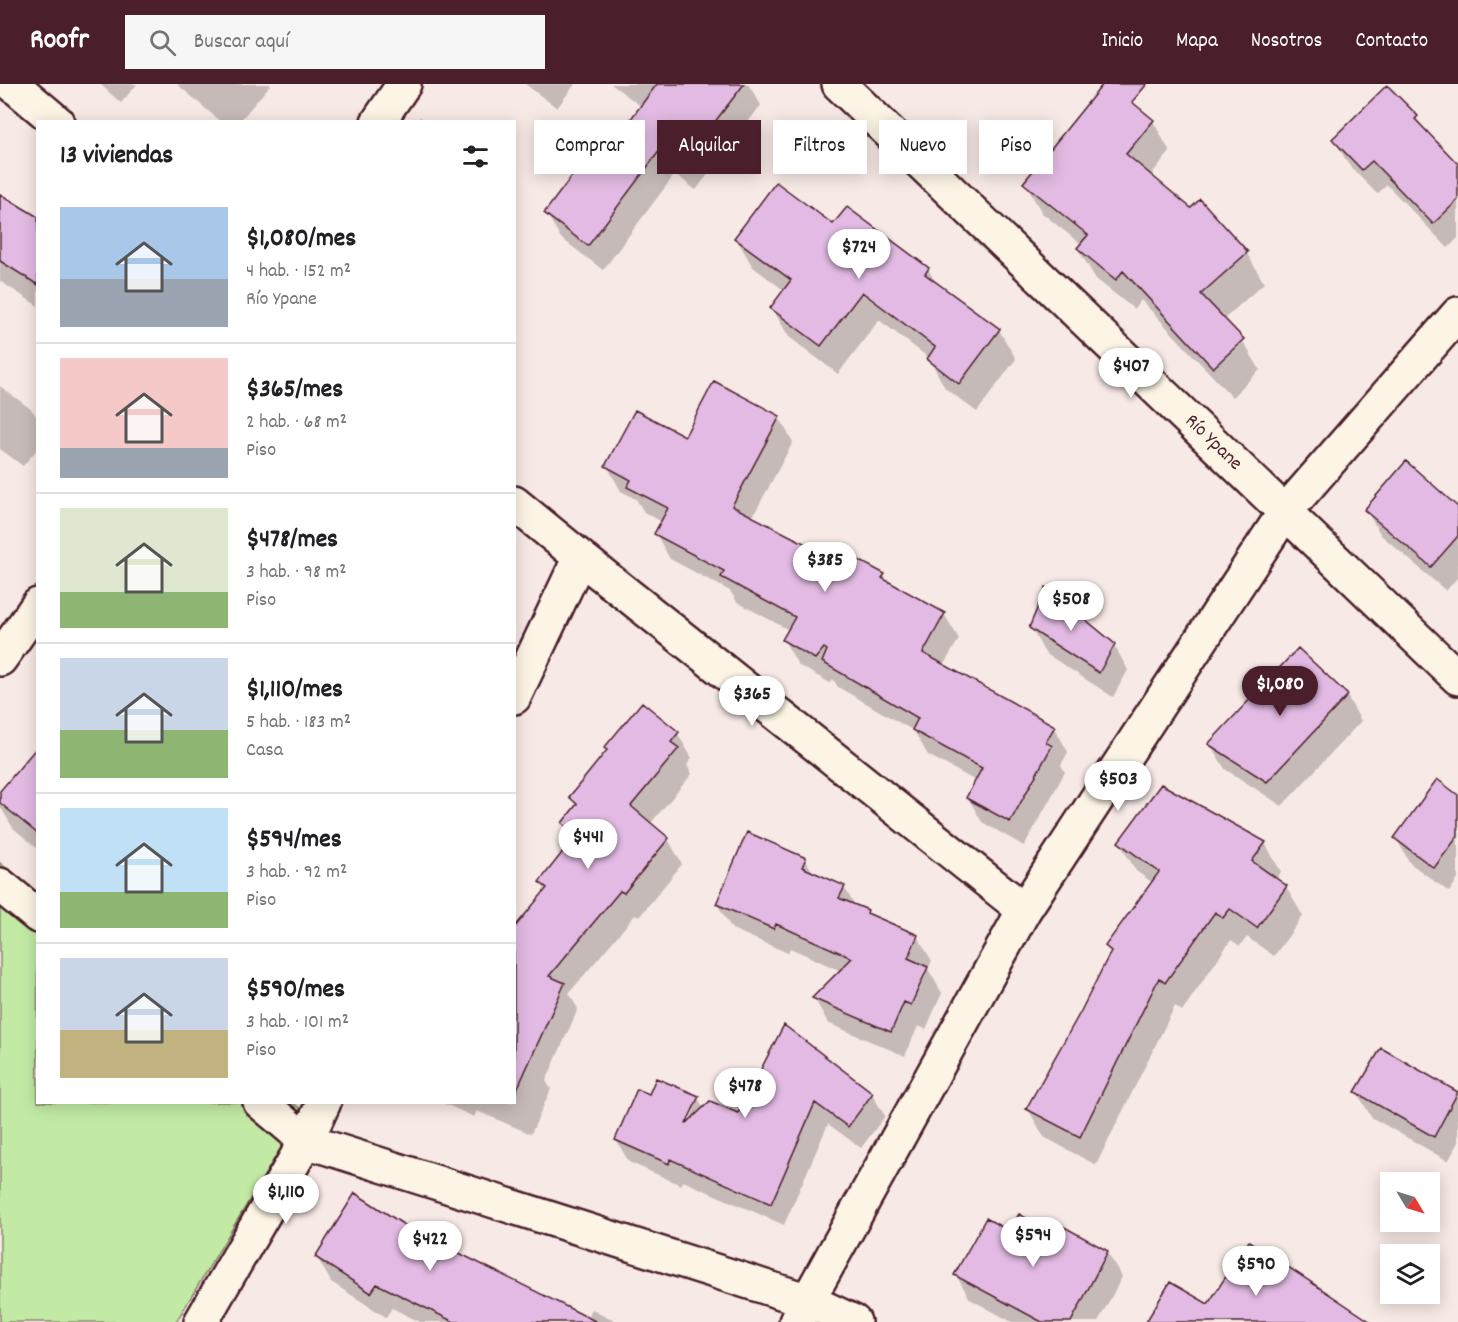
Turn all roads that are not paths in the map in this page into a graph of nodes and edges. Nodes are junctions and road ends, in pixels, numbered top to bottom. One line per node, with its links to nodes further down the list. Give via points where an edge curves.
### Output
1 (12, 84): 4 (street)
2 (405, 84): 5 (street)
3 (839, 84): 8 (street, Río Ypane)
4 (55, 120)
5 (379, 120)
6 (1458, 314): 8 (street)
7 (516, 504): 9 (street)
8 (1285, 512): 12 (street, Río Ypane); 15 (street)
9 (580, 557): 13 (street); 15 (street)
10 (36, 608): 11 (street)
11 (0, 658)
12 (1458, 678)
13 (516, 693)
14 (0, 885): 16 (street)
15 (1024, 910): 20 (street)
16 (36, 914)
17 (262, 1104): 19 (street)
18 (323, 1104): 19 (street)
19 (306, 1141): 20 (street); 21 (street)
20 (802, 1311): 22 (street)
21 (201, 1322)
22 (854, 1322)

